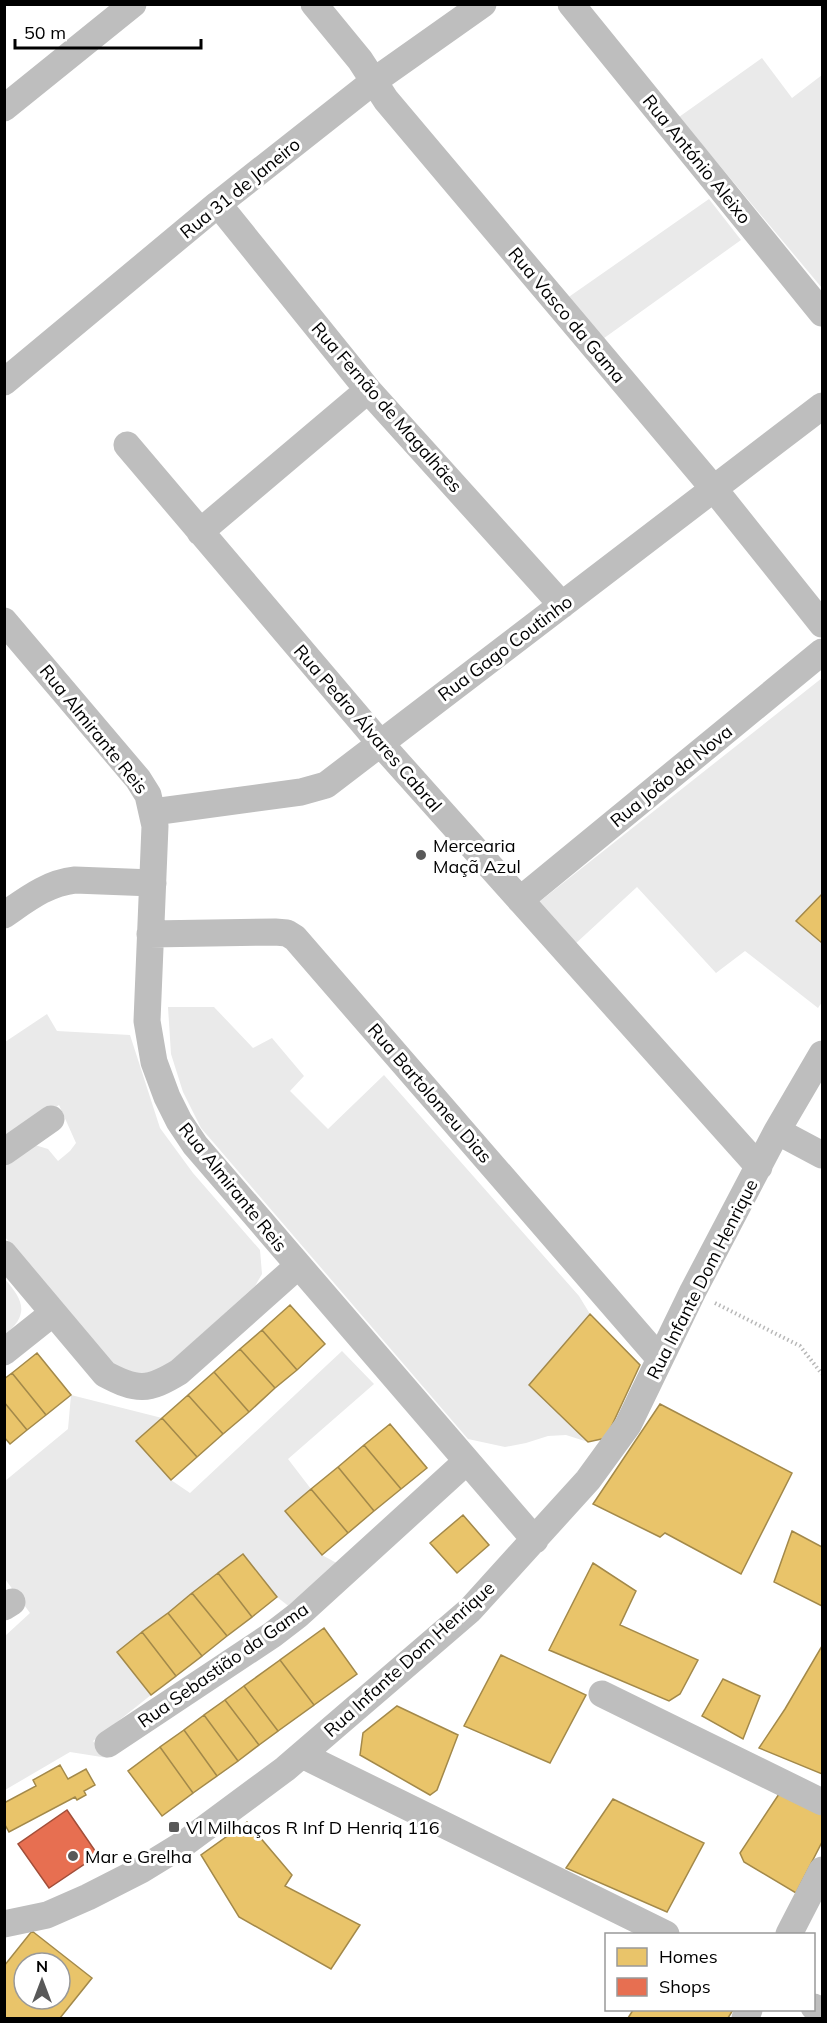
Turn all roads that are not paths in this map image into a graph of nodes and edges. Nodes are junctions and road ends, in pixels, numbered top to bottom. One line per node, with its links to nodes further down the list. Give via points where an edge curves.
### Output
1 (133, 4): 6 (street)
2 (315, 4): 5 (street, Rua Vasco da Gama)
3 (483, 4): 5 (street, Rua 31 de Janeiro)
4 (571, 4): 8 (street, Rua António Aleixo)
5 (374, 81): 7 (street, Rua 31 de Janeiro); 13 (street, Rua Vasco da Gama)
6 (4, 108)
7 (218, 204): 9 (street, Rua 31 de Janeiro); 10 (street, Rua Fernão de Magalhães)
8 (822, 313)
9 (4, 382)
10 (368, 390): 14 (street); 15 (street, Rua Fernão de Magalhães)
11 (822, 406): 13 (street, Rua Gago Coutinho)
12 (127, 445): 14 (street, Rua Pedro Álvares Cabral)
13 (714, 489): 15 (street, Rua Gago Coutinho); 17 (street, Rua Vasco da Gama)
14 (200, 531): 19 (street, Rua Pedro Álvares Cabral)
15 (562, 604): 19 (street, Rua Gago Coutinho)
16 (4, 621): 20 (street, Rua Almirante Reis, via 138,779)
17 (822, 624)
18 (822, 652): 22 (street, Rua João da Nova)
19 (380, 743): 20 (street, Rua Gago Coutinho, via 318,788); 22 (street, Rua Pedro Álvares Cabral)
20 (153, 812): 21 (street, Rua Almirante Reis)
21 (153, 883): 23 (street, via 62,881); 24 (street, Rua Almirante Reis)
22 (520, 900): 30 (street, Rua Pedro Álvares Cabral)
23 (6, 911)
24 (150, 934): 32 (street, Rua Almirante Reis, via 147,1021 154,1062 167,1097 195,1145); 35 (street, Rua Bartolomeu Dias, via 275,932 295,938)
25 (822, 1054): 27 (street, Rua Infante Dom Henrique)
26 (51, 1119): 28 (street)
27 (777, 1131): 29 (street); 30 (street, Rua Infante Dom Henrique)
28 (4, 1152)
29 (822, 1155)
30 (759, 1167): 35 (street, Rua Infante Dom Henrique)
31 (4, 1254): 33 (street)
32 (298, 1266): 33 (street, via 160,1384 126,1385 105,1374); 36 (street, Rua Almirante Reis)
33 (53, 1312): 34 (street)
34 (4, 1352)
35 (660, 1359): 37 (street, Rua Infante Dom Henrique, via 628,1425 588,1480)
36 (467, 1461): 37 (street, Rua Almirante Reis); 39 (street, Rua Sebastião da Gama, via 298,1615)
37 (535, 1540): 40 (street, Rua Infante Dom Henrique, via 470,1610)
38 (602, 1694): 41 (street)
39 (108, 1744)
40 (302, 1755): 43 (street, Rua Infante Dom Henrique, via 192,1839 141,1870 47,1915); 44 (street)
41 (822, 1802)
42 (822, 1870): 45 (street)
43 (4, 1924)
44 (662, 1933)
45 (790, 1933)

